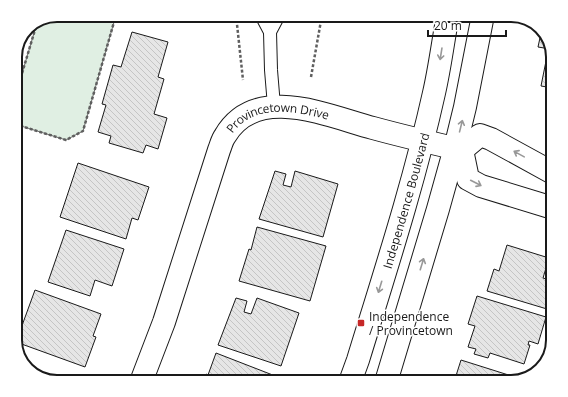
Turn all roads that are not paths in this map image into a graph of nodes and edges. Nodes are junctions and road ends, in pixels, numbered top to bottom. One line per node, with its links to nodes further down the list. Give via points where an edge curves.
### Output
1 (265, 22): 5 (lane)
2 (275, 22): 5 (lane)
3 (447, 22): 7 (street, Independence Boulevard, one-way to 7)
4 (482, 22): 8 (street, one-way to 4)
5 (270, 32): 6 (lane)
6 (274, 106): 7 (street, Provincetown Drive, via 297,107); 11 (street, Provincetown Drive, via 261,108 244,116 225,136 164,322)
7 (423, 141): 8 (street, Provincetown Drive); 12 (street, Independence Boulevard, one-way to 12)
8 (458, 149): 9 (street, one-way to 8, via 480,135); 10 (street, one-way to 10, via 468,179 481,186); 13 (street, one-way to 8)
9 (546, 169)
10 (546, 206)
11 (144, 375)
12 (352, 375)
13 (388, 375)

